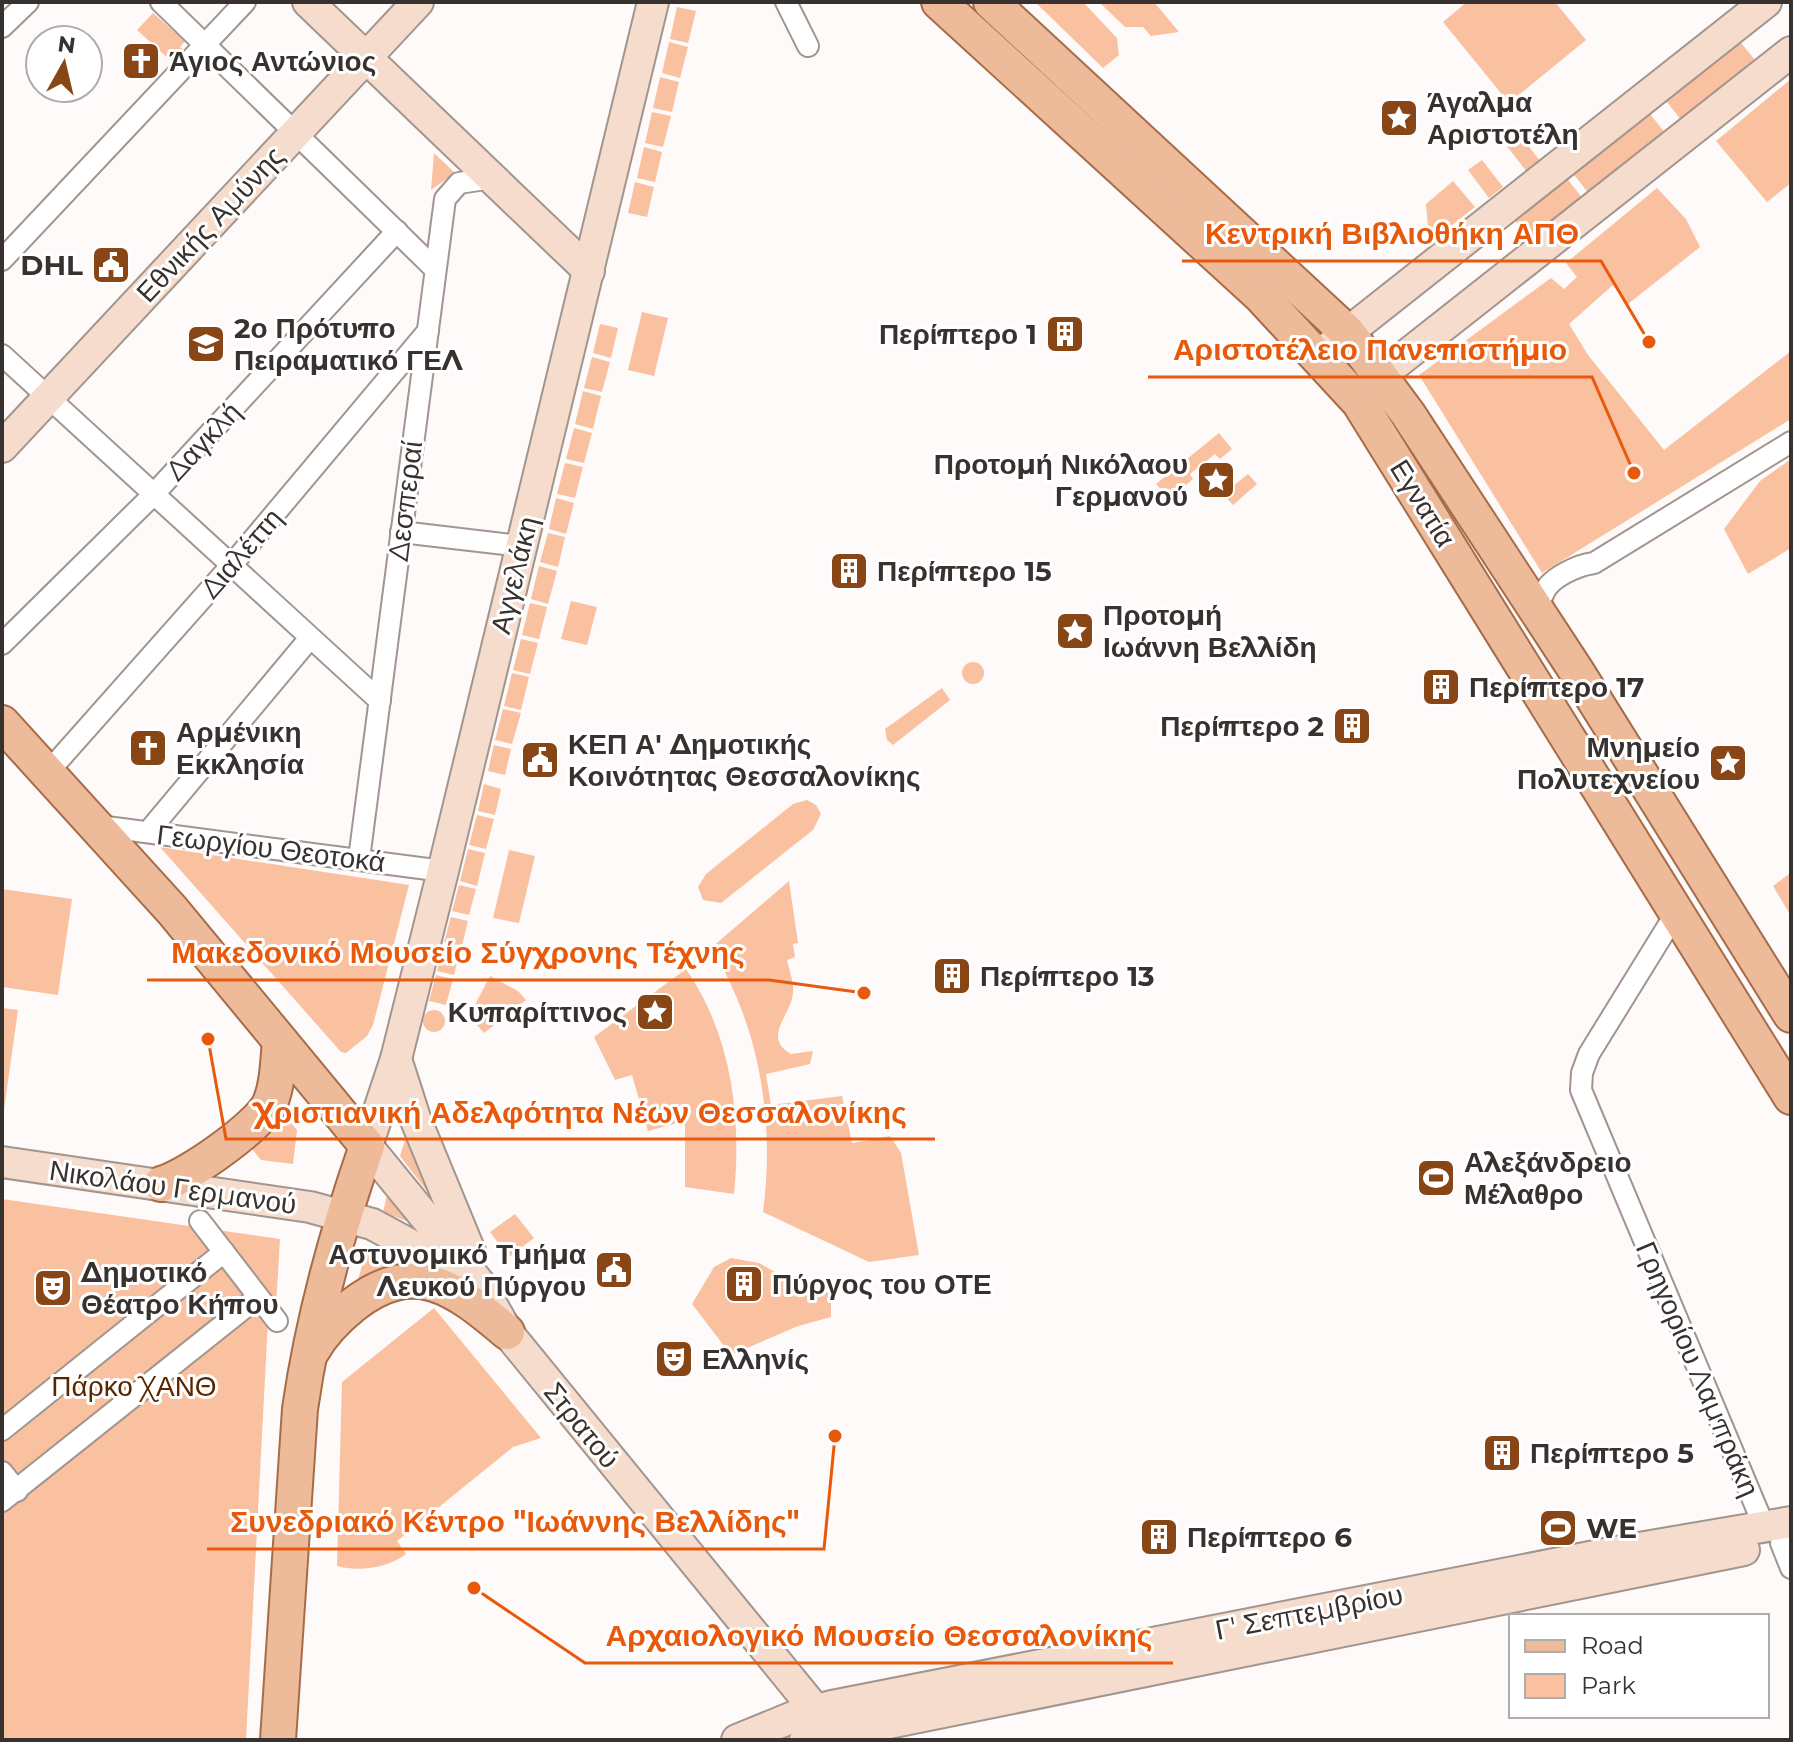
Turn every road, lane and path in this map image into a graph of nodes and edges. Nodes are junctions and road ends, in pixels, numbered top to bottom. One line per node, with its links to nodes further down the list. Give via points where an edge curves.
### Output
1 (28, 2): 11 (street)
2 (161, 2): 12 (street)
3 (245, 2): 12 (street)
4 (308, 2): 15 (main road)
5 (418, 2): 15 (main road, Εθνικής Αμύνης)
6 (653, 2): 21 (main road, Αγγελάκη)
7 (786, 2): 13 (street)
8 (939, 2): 25 (main road, Εγνατία, via 1261,296)
9 (991, 2): 23 (main road, Εγνατία)
10 (1766, 2): 23 (main road)
11 (2, 27)
12 (207, 45): 16 (street); 19 (street)
13 (808, 46)
14 (1791, 52): 26 (main road)
15 (366, 58): 16 (main road, Εθνικής Αμύνης); 17 (main road)
16 (296, 132): 18 (street); 27 (main road, Εθνικής Αμύνης)
17 (492, 178): 20 (street, Δεσπεραί, via 464,181 448,192); 21 (main road)
18 (397, 231): 20 (street); 31 (street, Δαγκλή)
19 (4, 254)
20 (435, 269): 22 (street, Δεσπεραί)
21 (589, 271): 33 (main road, Αγγελάκη)
22 (428, 331): 32 (street, Δεσπεραί); 34 (street, Διαλέττη)
23 (1348, 333): 25 (main road); 26 (main road, Εγνατία)
24 (2, 355): 27 (street)
25 (1318, 356): 28 (main road, Εγνατία)
26 (1380, 376): 28 (main road); 35 (main road, Εγνατία)
27 (47, 398): 30 (main road, Εθνικής Αμύνης); 31 (street)
28 (1359, 402): 45 (main road, Εγνατία)
29 (1791, 442): 35 (street, via 1594,563 1582,564)
30 (2, 447)
31 (152, 496): 34 (street); 37 (street, Δαγκλή)
32 (401, 532): 33 (street); 38 (street, Δεσπεραί)
33 (521, 546): 44 (main road, Αγγελάκη)
34 (230, 567): 36 (street); 40 (street, Διαλέττη)
35 (1536, 598): 46 (main road, Εγνατία)
36 (310, 638): 38 (street); 42 (street)
37 (2, 644)
38 (380, 701): 43 (street, Δεσπεραί)
39 (2, 723): 40 (main road)
40 (49, 771): 41 (main road)
41 (99, 826): 42 (street, Γεωργίου Θεοτοκά); 47 (main road)
42 (148, 832): 43 (street, Γεωργίου Θεοτοκά)
43 (359, 859): 44 (street, Γεωργίου Θεοτοκά)
44 (443, 871): 48 (main road, Αγγελάκη)
45 (1676, 913): 49 (main road, Εγνατία); 63 (street, Γρηγορίου Λαμπράκη, via 1592,1049 1581,1092)
46 (1791, 1015)
47 (280, 1041): 50 (main road); 52 (main road, via 274,1089 265,1112 205,1162)
48 (396, 1059): 50 (main road, Αγγελάκη); 58 (main road, via 455,1221)
49 (1791, 1097)
50 (367, 1146): 53 (main road); 58 (main road, Στρατού, via 480,1284)
51 (2, 1162): 52 (main road, Νικολάου Γερμανού)
52 (161, 1184): 53 (main road, Νικολάου Γερμανού)
53 (343, 1216): 58 (main road, Στρατού, via 409,1244); 59 (main road)
54 (200, 1221): 55 (street)
55 (224, 1252): 56 (street); 60 (street)
56 (258, 1297): 57 (street); 62 (street)
57 (277, 1321)
58 (507, 1332): 59 (main road, via 443,1286 395,1281 372,1291 339,1317); 64 (main road, Στρατού)
59 (306, 1363): 65 (main road)
60 (2, 1430)
61 (2, 1472): 62 (street)
62 (9, 1496)
63 (1784, 1540): 64 (main road, Γ' Σεπτεμβρίου, via 1434,1600 1004,1685)
64 (823, 1731): 66 (main road, Γ' Σεπτεμβρίου)
65 (278, 1740)
66 (737, 1740)

